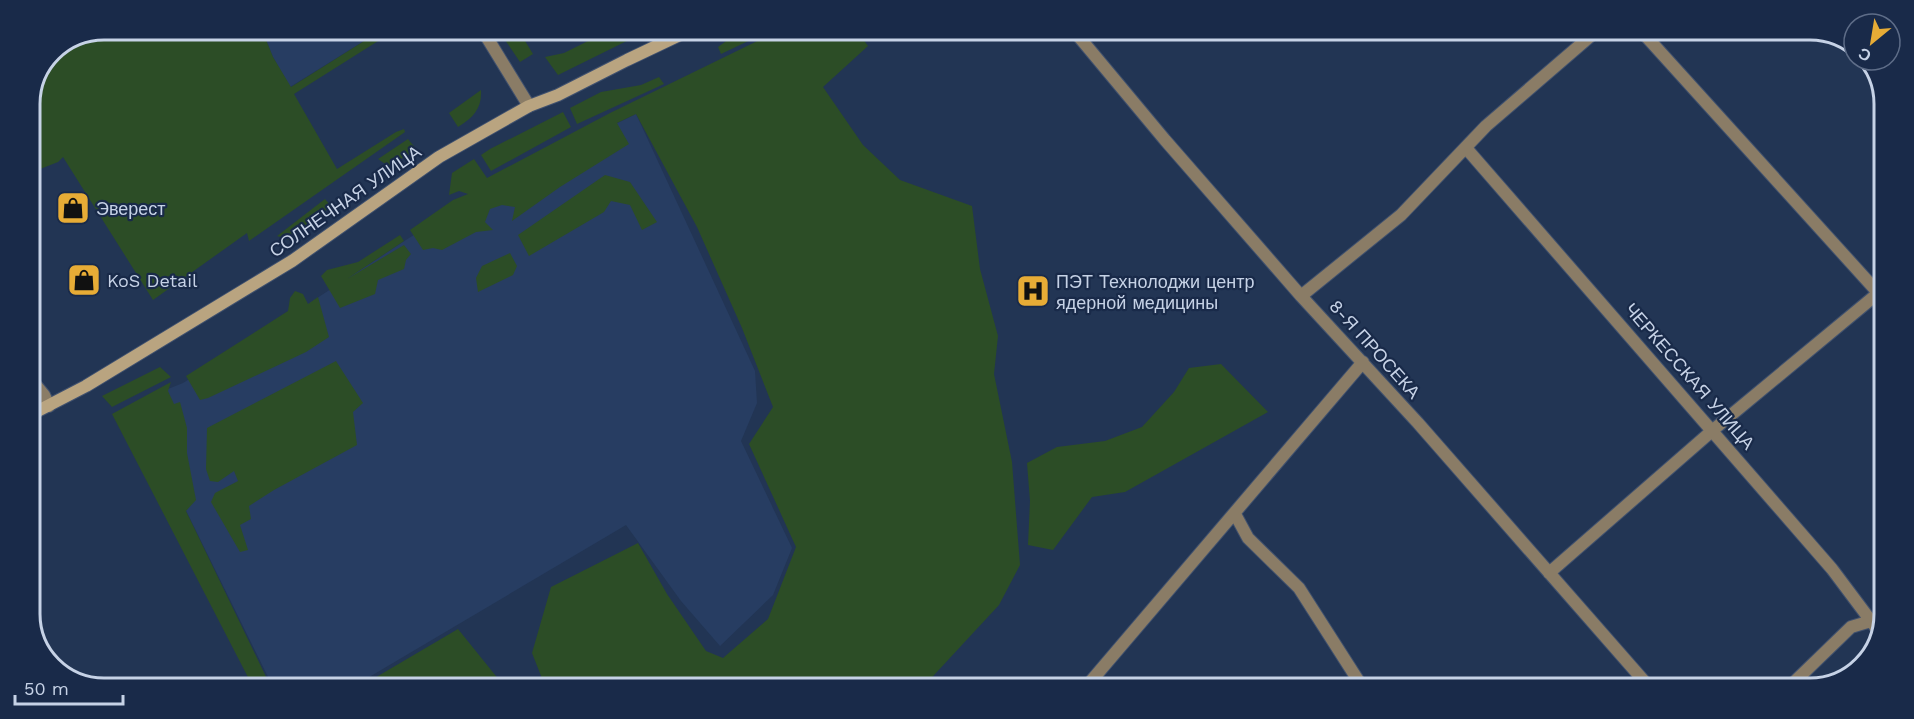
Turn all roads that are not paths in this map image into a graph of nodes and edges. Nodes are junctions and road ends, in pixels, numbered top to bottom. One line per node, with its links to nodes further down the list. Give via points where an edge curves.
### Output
1 (489, 40): 6 (street)
2 (669, 40): 6 (main road, СОЛНЕЧНАЯ УЛИЦА, via 558,96)
3 (1083, 40): 9 (street, 8-Я ПРОСЕКА)
4 (1586, 40): 7 (street)
5 (1649, 40): 8 (street)
6 (529, 106): 13 (main road, СОЛНЕЧНАЯ УЛИЦА, via 439,157 292,261)
7 (1466, 148): 9 (street, via 1401,215); 15 (street, ЧЕРКЕССКАЯ УЛИЦА)
8 (1873, 285)
9 (1301, 296): 11 (street, 8-Я ПРОСЕКА)
10 (1873, 299): 15 (street)
11 (1363, 362): 16 (street); 17 (street, 8-Я ПРОСЕКА)
12 (41, 391): 13 (street)
13 (49, 406): 14 (main road, СОЛНЕЧНАЯ УЛИЦА)
14 (41, 410)
15 (1713, 430): 17 (street); 18 (street, ЧЕРКЕССКАЯ УЛИЦА, via 1833,569)
16 (1235, 514): 20 (street); 21 (street, via 1248,538 1299,588)
17 (1549, 573): 22 (street, 8-Я ПРОСЕКА)
18 (1871, 621): 19 (street, ЧЕРКЕССКАЯ УЛИЦА); 23 (street, via 1851,627)
19 (1873, 624)
20 (1094, 678)
21 (1357, 678)
22 (1641, 678)
23 (1798, 678)

